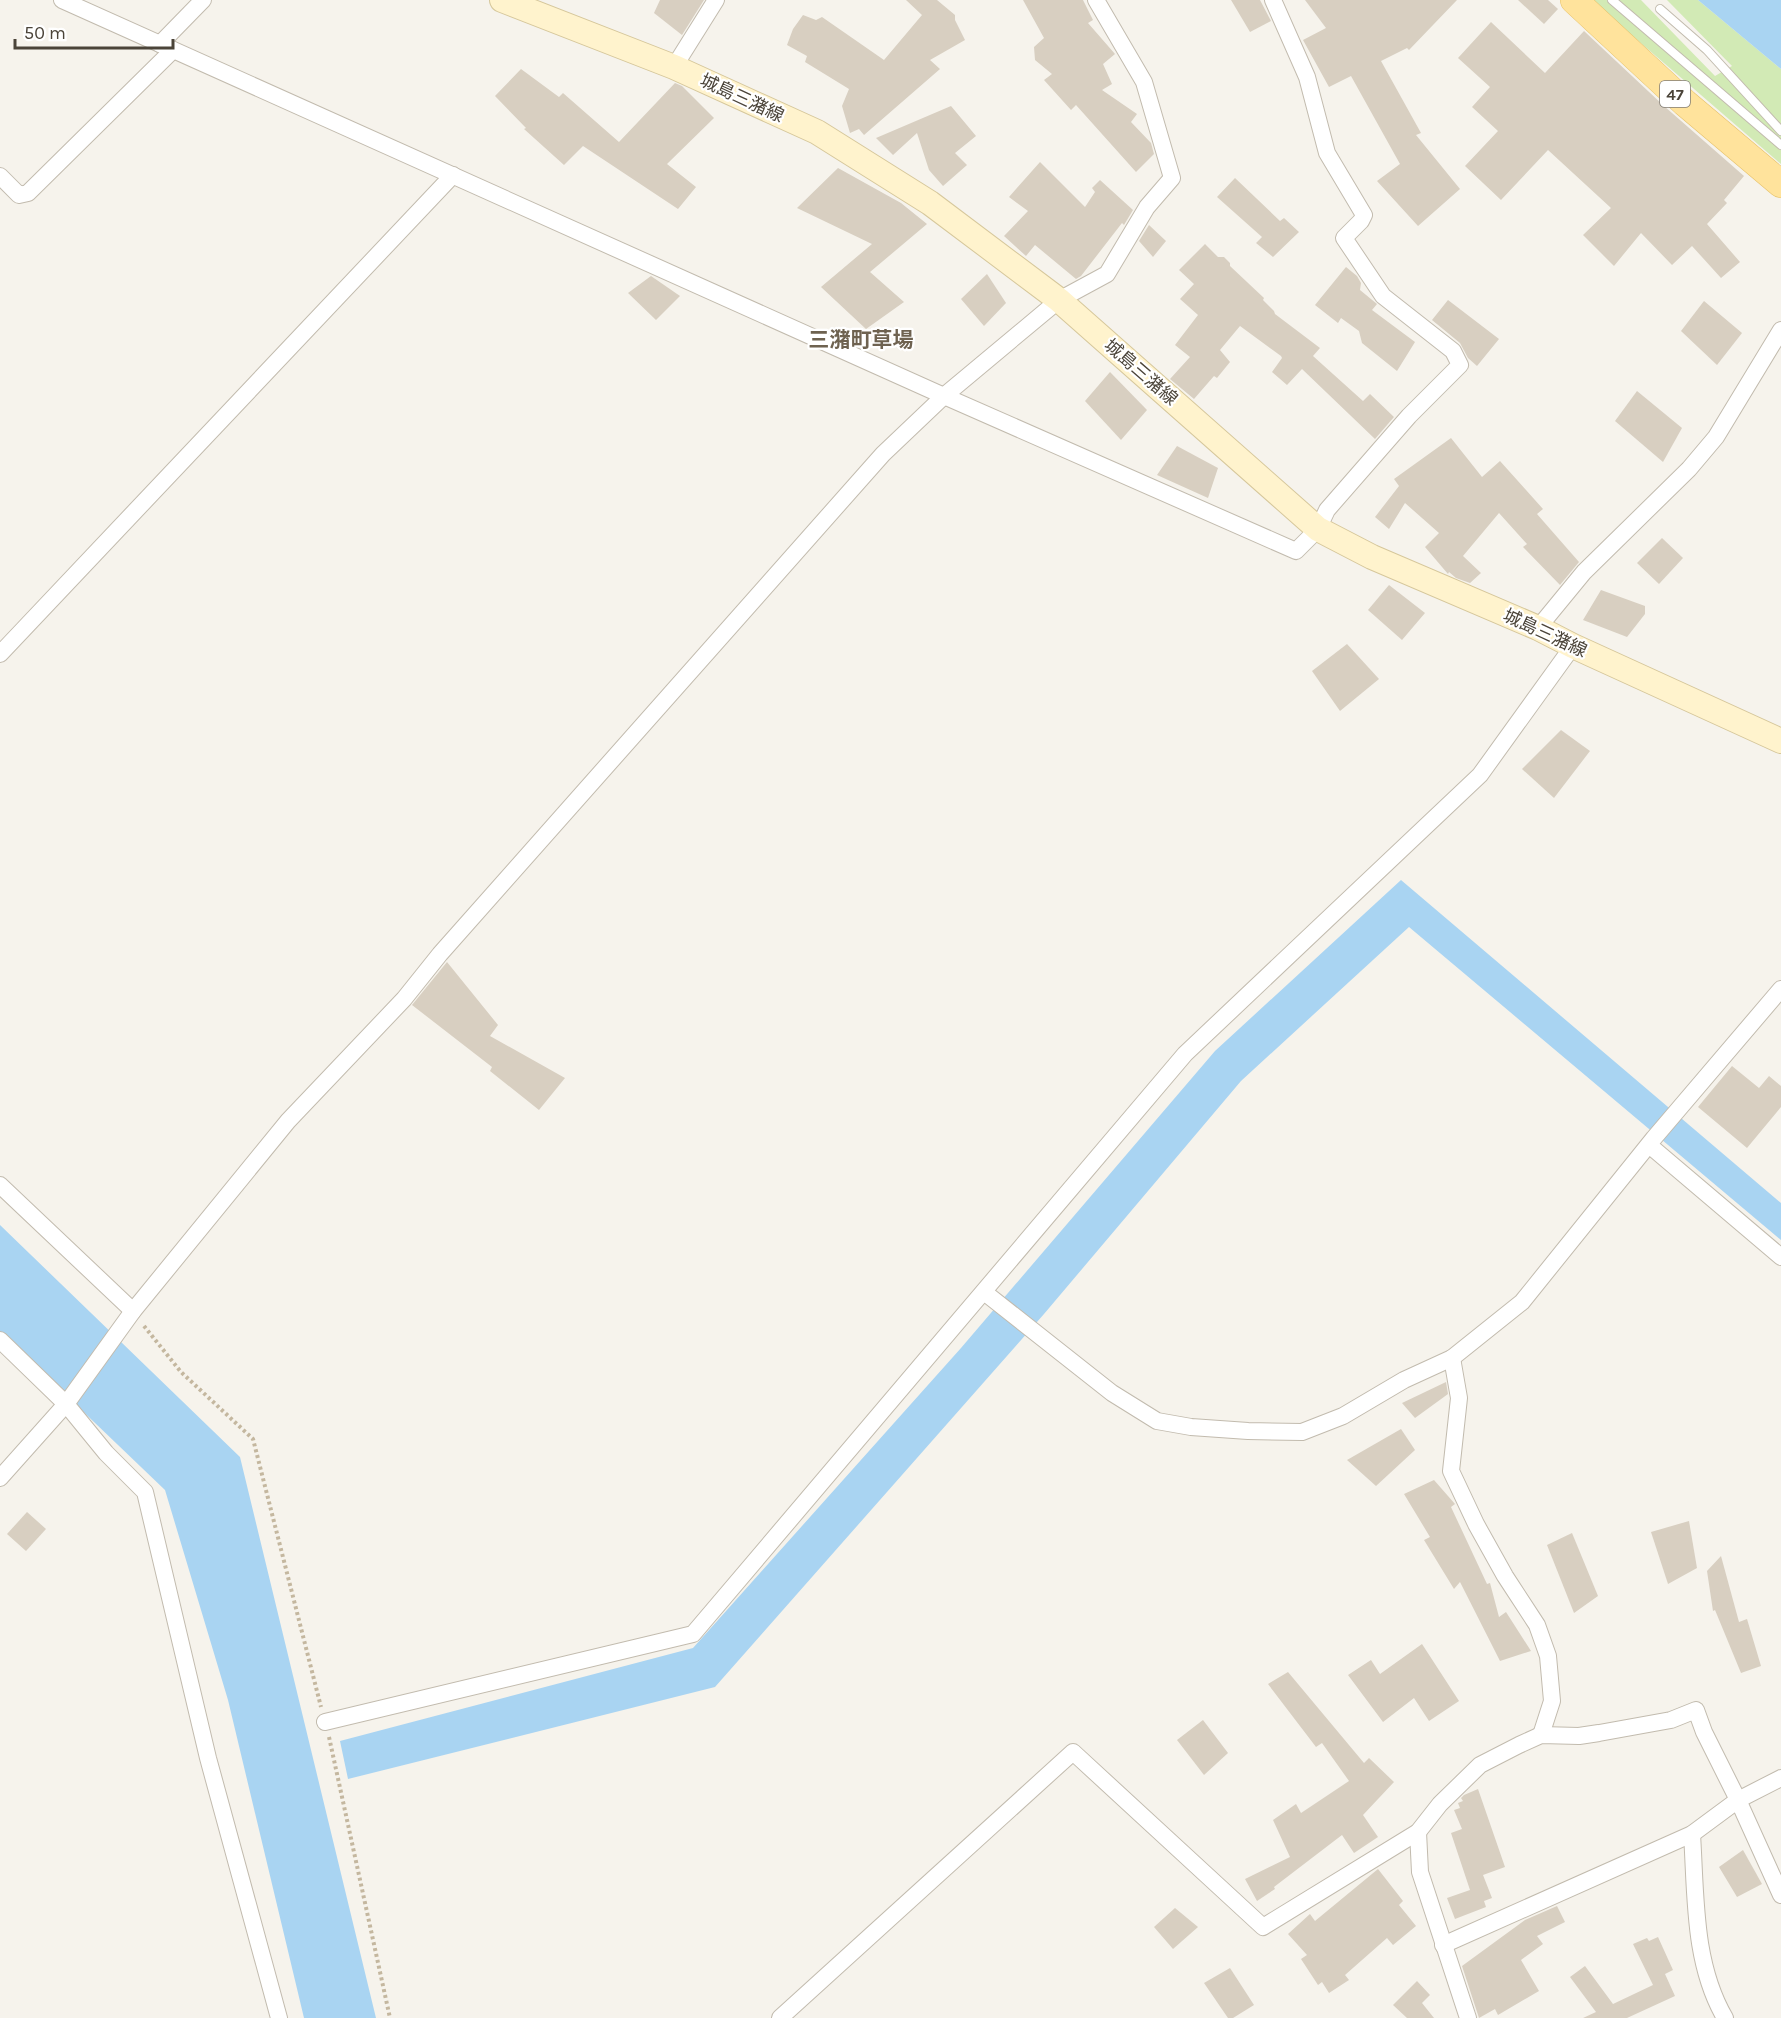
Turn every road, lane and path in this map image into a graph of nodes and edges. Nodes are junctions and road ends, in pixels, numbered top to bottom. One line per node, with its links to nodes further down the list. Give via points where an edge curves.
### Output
1 (62, 0): 10 (street)
2 (203, 0): 10 (street)
3 (502, 0): 11 (main road, 城島三潴線)
4 (716, 0): 11 (street)
5 (1096, 0): 17 (street, via 1144,82 1172,178 1147,207 1107,274)
6 (1272, 0): 20 (street, via 1307,77 1327,153 1364,214 1344,238 1383,296 1453,351 1460,365 1334,501)
7 (1574, 0): 16 (main road, 47, via 1685,103)
8 (1612, 0): 13 (lane)
9 (1660, 9): 12 (lane, via 1707,50)
10 (167, 47): 14 (street); 15 (street, via 28,193 19,195)
11 (674, 67): 17 (main road, 城島三潴線, via 817,132 930,203)
12 (1781, 131)
13 (1781, 145)
14 (453, 175): 19 (street); 23 (street)
15 (0, 176)
16 (1781, 184)
17 (1059, 300): 19 (street); 20 (main road, 城島三潴線)
18 (1781, 330): 21 (street, via 1716,437 1689,469 1584,572)
19 (944, 396): 20 (street, via 1296,551); 30 (street, via 883,453 404,999 288,1121)
20 (1318, 529): 21 (main road, 城島三潴線, via 1372,557)
21 (1538, 628): 22 (main road, 城島三潴線)
22 (1573, 646): 24 (main road, 城島三潴線); 29 (street, via 1480,775 1185,1054)
23 (0, 654)
24 (1781, 741)
25 (1781, 989): 26 (street)
26 (1652, 1141): 28 (street); 32 (street, via 1522,1302)
27 (0, 1185): 30 (street)
28 (1781, 1257)
29 (984, 1292): 32 (street, via 1112,1392 1157,1421 1191,1427 1302,1432 1343,1416 1404,1380); 35 (street, via 693,1634)
30 (133, 1311): 33 (street); 35 (path, via 181,1372 253,1439)
31 (0, 1340): 33 (street)
32 (1452, 1358): 36 (street, via 1459,1398 1451,1471 1505,1576 1537,1624 1548,1656 1552,1701)
33 (66, 1404): 34 (street); 43 (street, via 145,1492 208,1758)
34 (0, 1478)
35 (325, 1722): 44 (path)
36 (1541, 1735): 38 (street, via 1599,1733 1671,1720 1696,1710); 39 (street, via 1480,1766 1440,1804)
37 (1781, 1778): 38 (street)
38 (1738, 1800): 40 (street); 41 (street)
39 (1418, 1832): 42 (street, via 1420,1872); 45 (street, via 1263,1927 1073,1752)
40 (1692, 1834): 42 (street); 47 (street, via 1698,1941 1715,2000)
41 (1781, 1895)
42 (1443, 1945): 46 (street)
43 (279, 2018)
44 (390, 2018)
45 (780, 2018)
46 (1468, 2018)
47 (1725, 2018)

